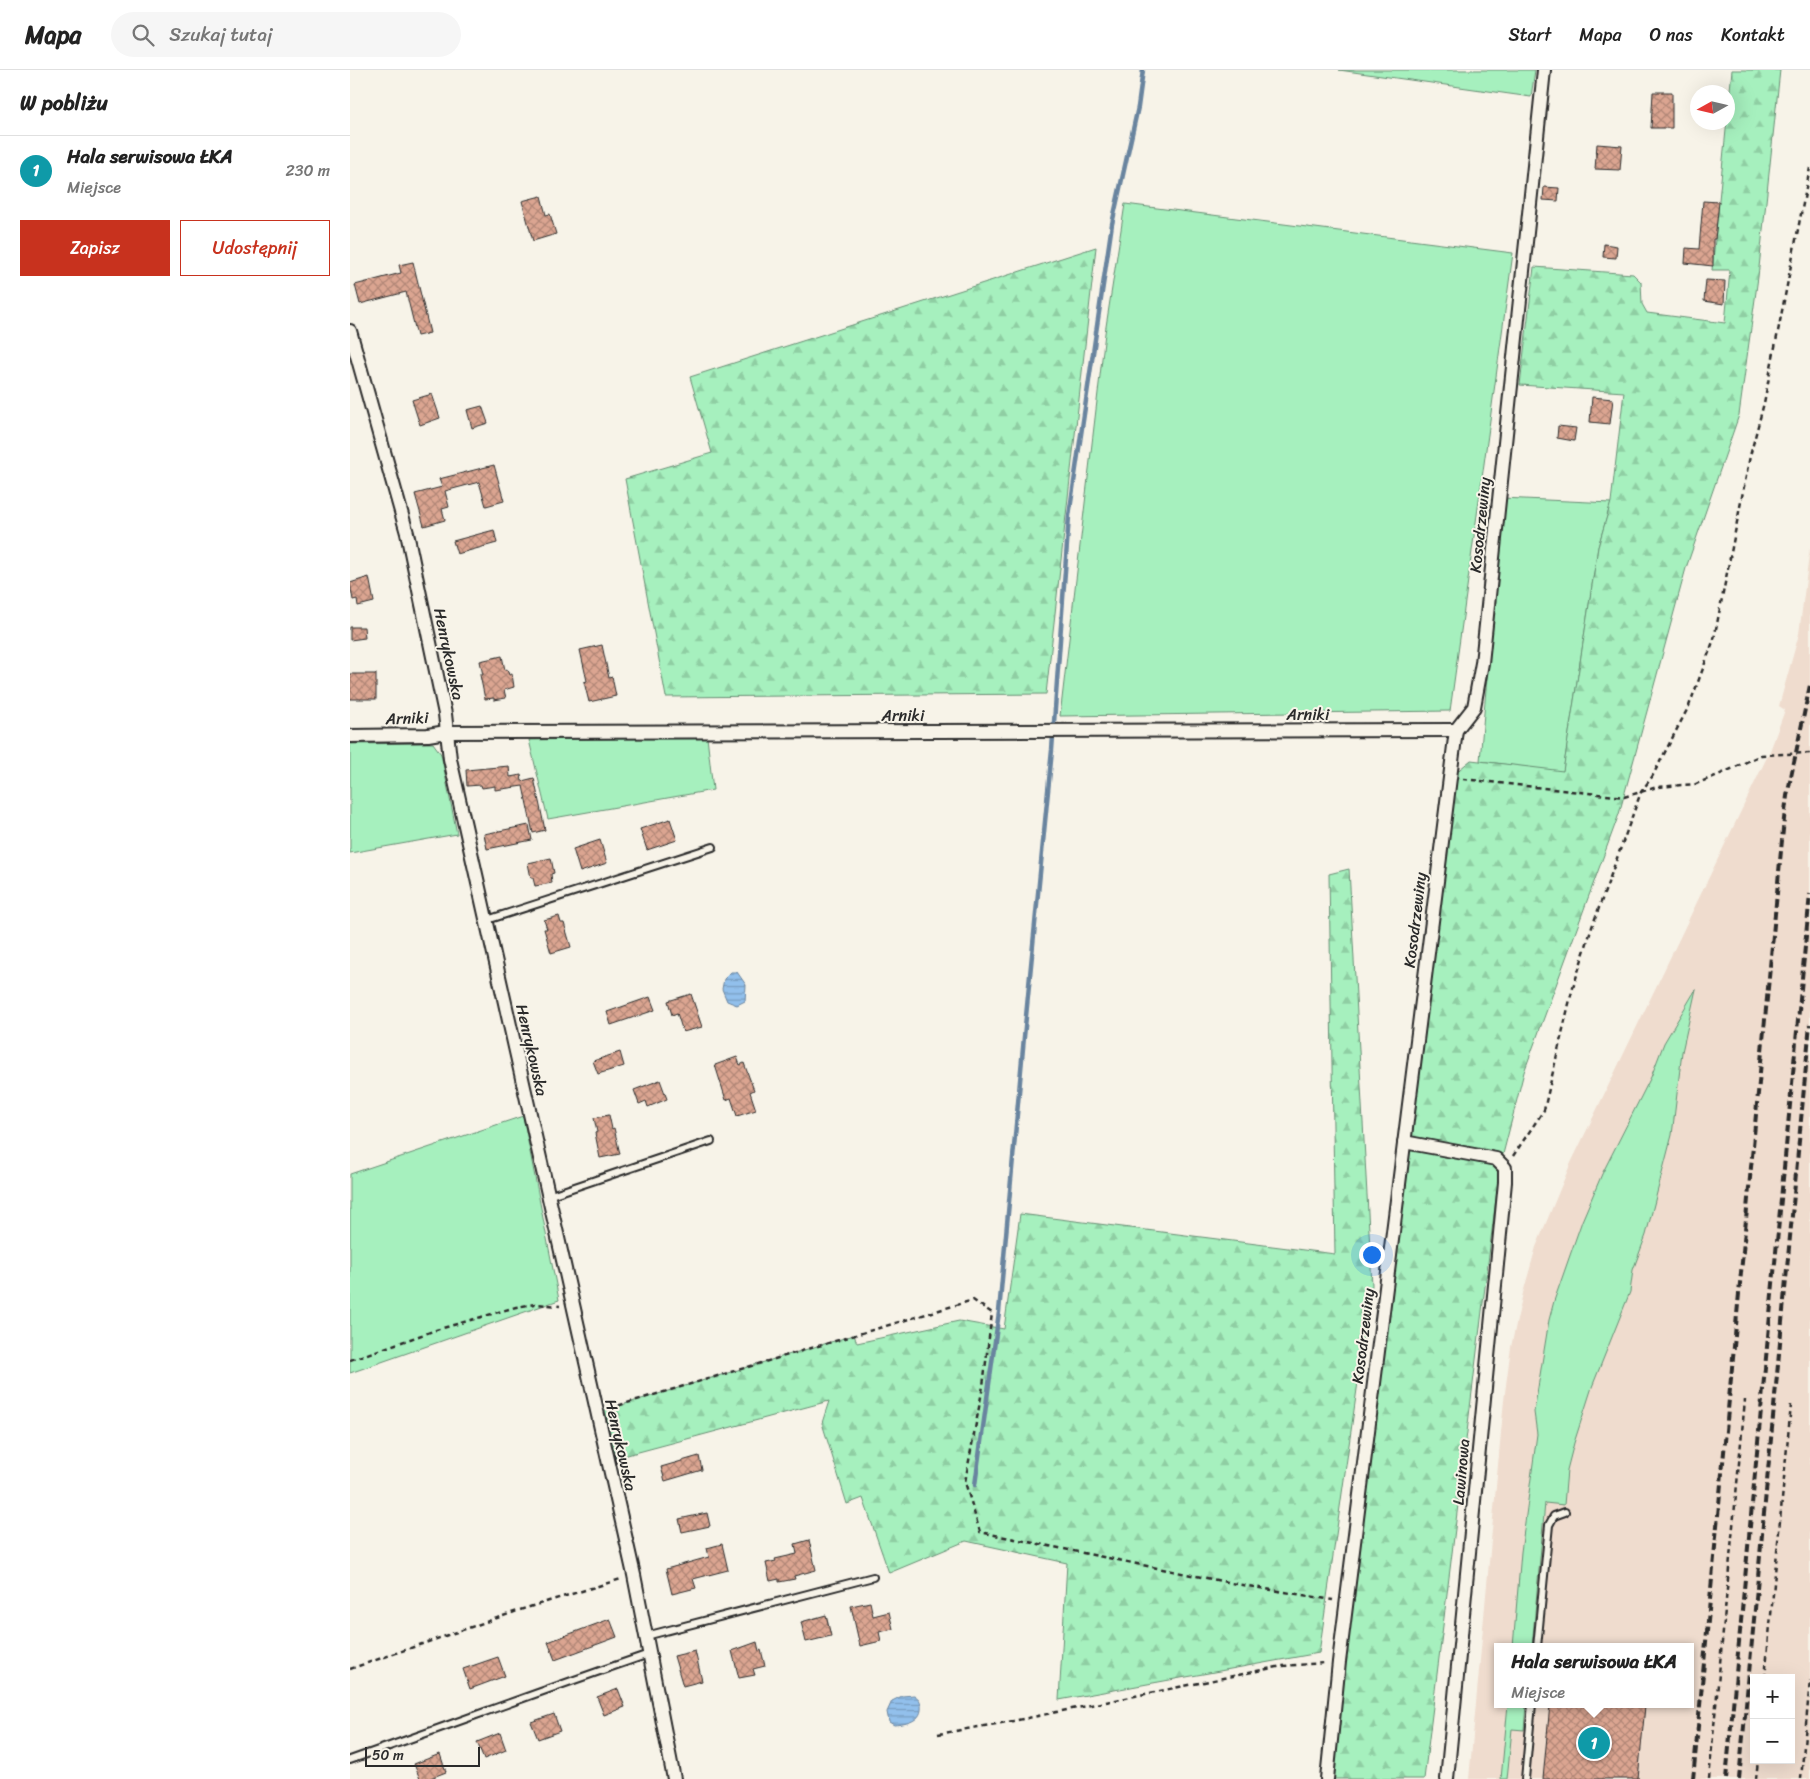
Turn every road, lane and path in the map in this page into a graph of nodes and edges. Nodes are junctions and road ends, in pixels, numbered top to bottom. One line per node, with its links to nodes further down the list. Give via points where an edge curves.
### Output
1 (1544, 70): 4 (street, Kosodrzewiny, via 1482,663 1474,707)
2 (1810, 168): 9 (path, via 1714,639 1689,706)
3 (350, 331): 5 (street, Henrykowska, via 407,534)
4 (1456, 730): 5 (street, Arniki); 8 (street, Kosodrzewiny)
5 (446, 732): 6 (street, Arniki); 11 (street, Henrykowska)
6 (350, 736)
7 (1810, 753): 9 (path, via 1761,754 1696,784 1657,787)
8 (1449, 778): 9 (path, via 1624,797); 13 (street, Kosodrzewiny)
9 (1641, 792): 14 (path, via 1572,991 1544,1110)
10 (713, 847): 11 (lane)
11 (486, 920): 15 (street, Henrykowska)
12 (711, 1141): 15 (lane)
13 (1404, 1142): 14 (street, via 1496,1159); 24 (street, Kosodrzewiny)
14 (1505, 1168): 38 (street, Lawinowa)
15 (548, 1196): 16 (street, Henrykowska)
16 (573, 1306): 17 (path, via 535,1304 516,1307); 20 (street, Henrykowska)
17 (350, 1360)
18 (1745, 1400): 40 (path)
19 (1791, 1404): 30 (path)
20 (597, 1412): 22 (street, Henrykowska); 24 (path, via 973,1300 992,1313 983,1386 965,1482 980,1532 1236,1584)
21 (1565, 1512): 26 (lane, via 1554,1516 1549,1525)
22 (634, 1575): 25 (street, Henrykowska); 29 (path, via 526,1608)
23 (873, 1577): 25 (lane)
24 (1346, 1602): 28 (street, Kosodrzewiny)
25 (646, 1636): 27 (street, Henrykowska)
26 (1538, 1643)
27 (649, 1654): 34 (lane); 36 (street, Henrykowska)
28 (1339, 1662): 33 (path, via 1282,1666); 37 (street, Kosodrzewiny)
29 (350, 1669)
30 (1765, 1674)
31 (1810, 1680): 42 (path)
32 (1532, 1708): 39 (lane)
33 (938, 1734)
34 (350, 1760)
35 (1758, 1764): 41 (path)
36 (674, 1779)
37 (1326, 1779)
38 (1447, 1779)
39 (1525, 1779)
40 (1709, 1779)
41 (1756, 1779)
42 (1801, 1779)

